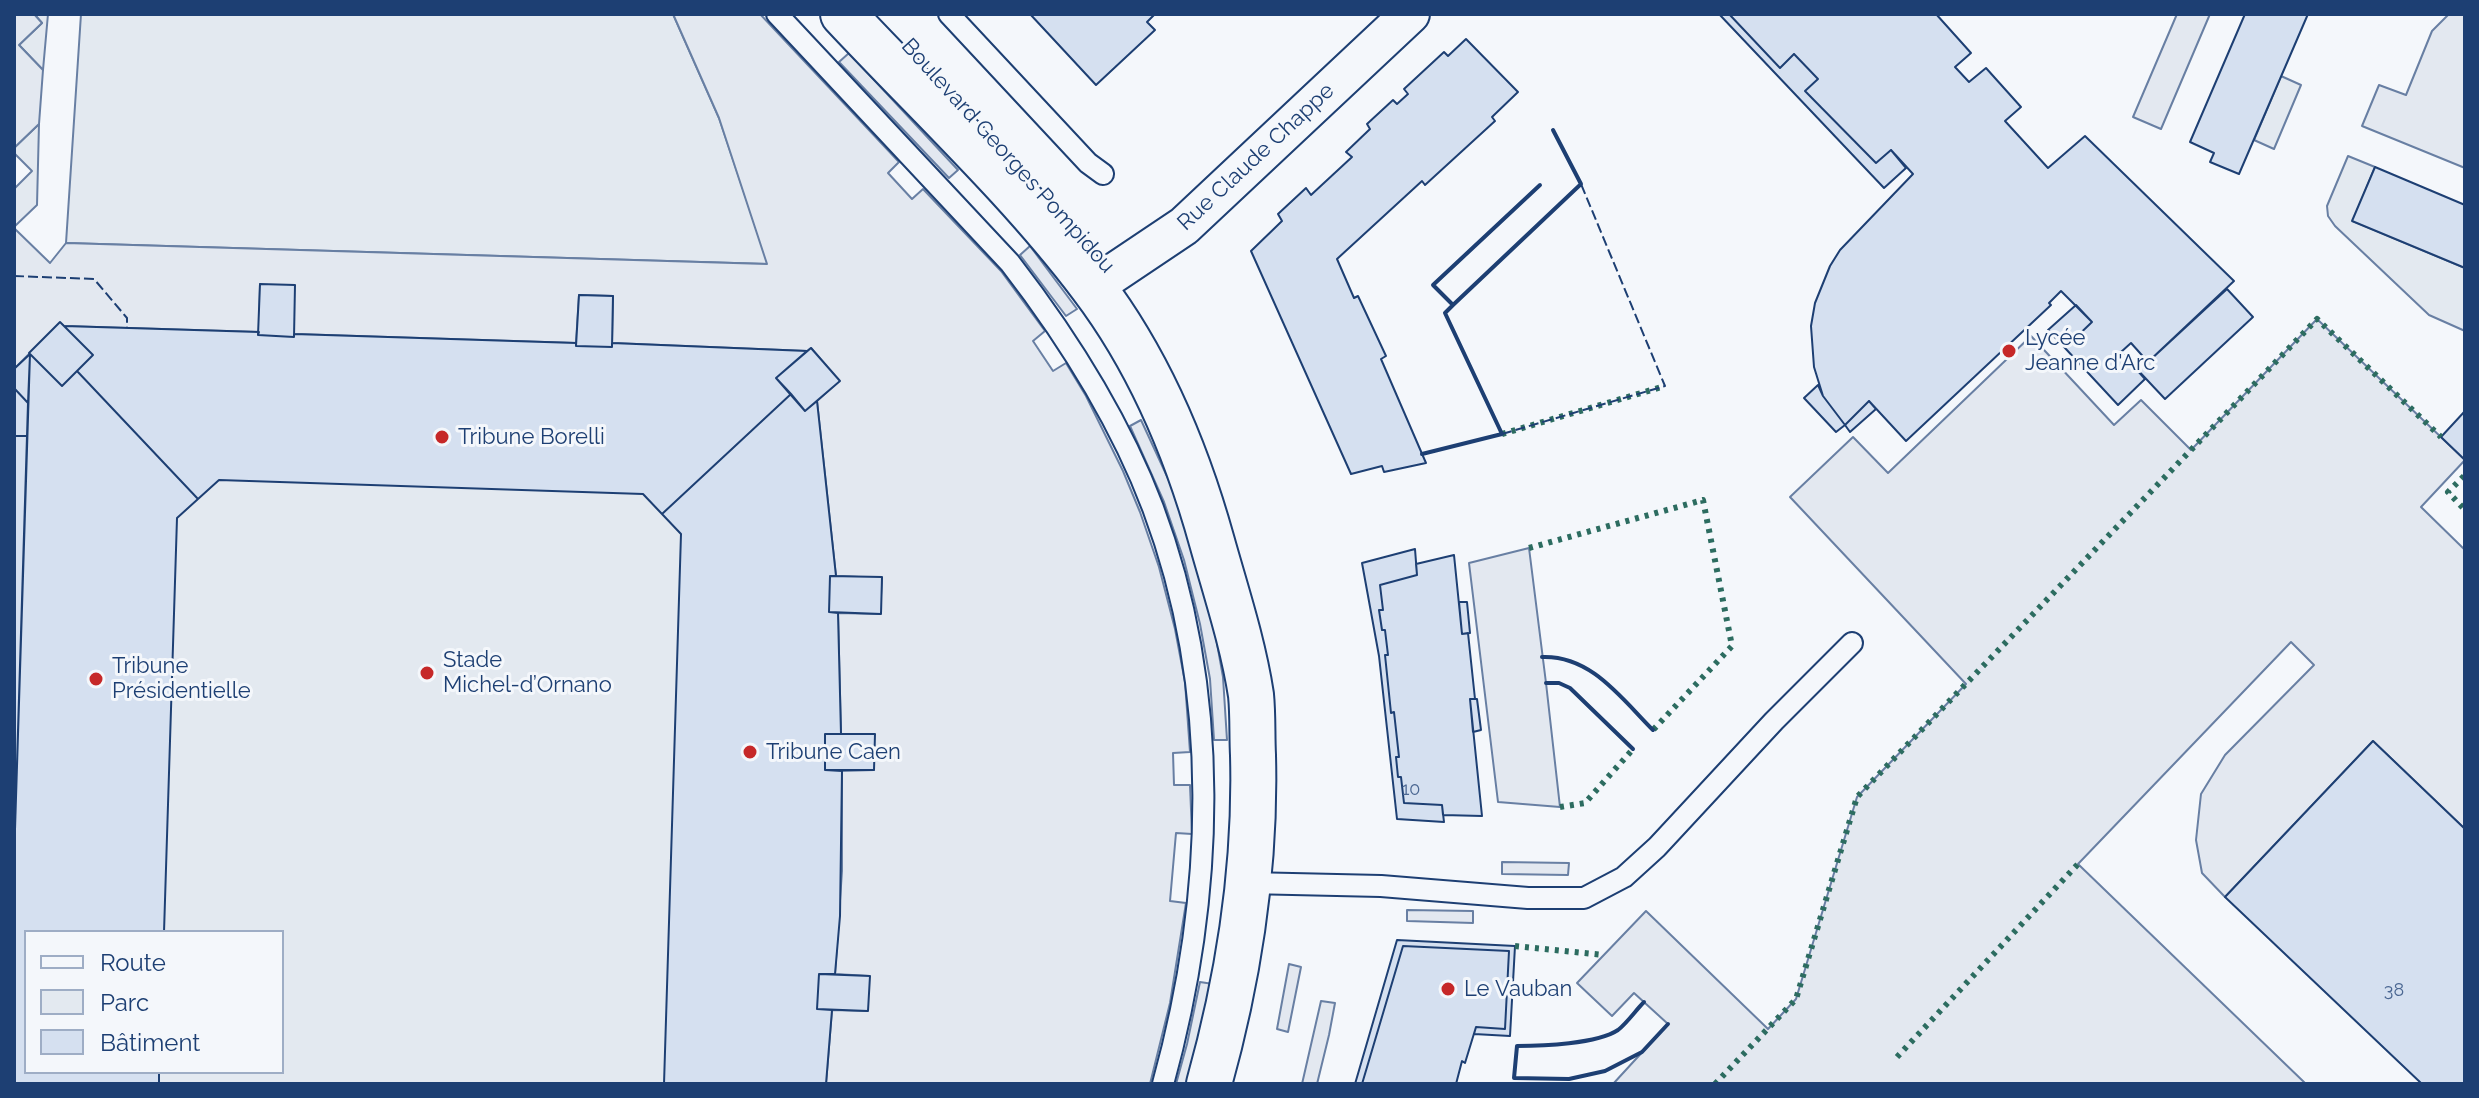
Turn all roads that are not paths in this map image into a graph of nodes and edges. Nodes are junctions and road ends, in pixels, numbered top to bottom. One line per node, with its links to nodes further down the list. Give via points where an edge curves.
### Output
1 (777, 14): 10 (lane, via 1036,297 1097,390 1152,507 1184,614 1197,681 1204,808 1193,939)
2 (843, 14): 7 (street, Boulevard Georges Pompidou)
3 (881, 14): 7 (street, Boulevard Georges Pompidou, via 1017,160)
4 (949, 14): 6 (lane)
5 (1410, 14): 7 (street, Rue Claude Chappe, via 1184,226)
6 (1103, 174)
7 (1103, 280): 9 (street, Boulevard Georges Pompidou, via 1142,317 1186,396 1244,554 1275,690 1280,768)
8 (1852, 643): 9 (lane, via 1657,847 1624,877 1584,898)
9 (1261, 884): 11 (street, Boulevard Georges Pompidou); 12 (street, Boulevard Georges Pompidou, via 1261,996)
10 (1163, 1084)
11 (1209, 1084)
12 (1240, 1084)

